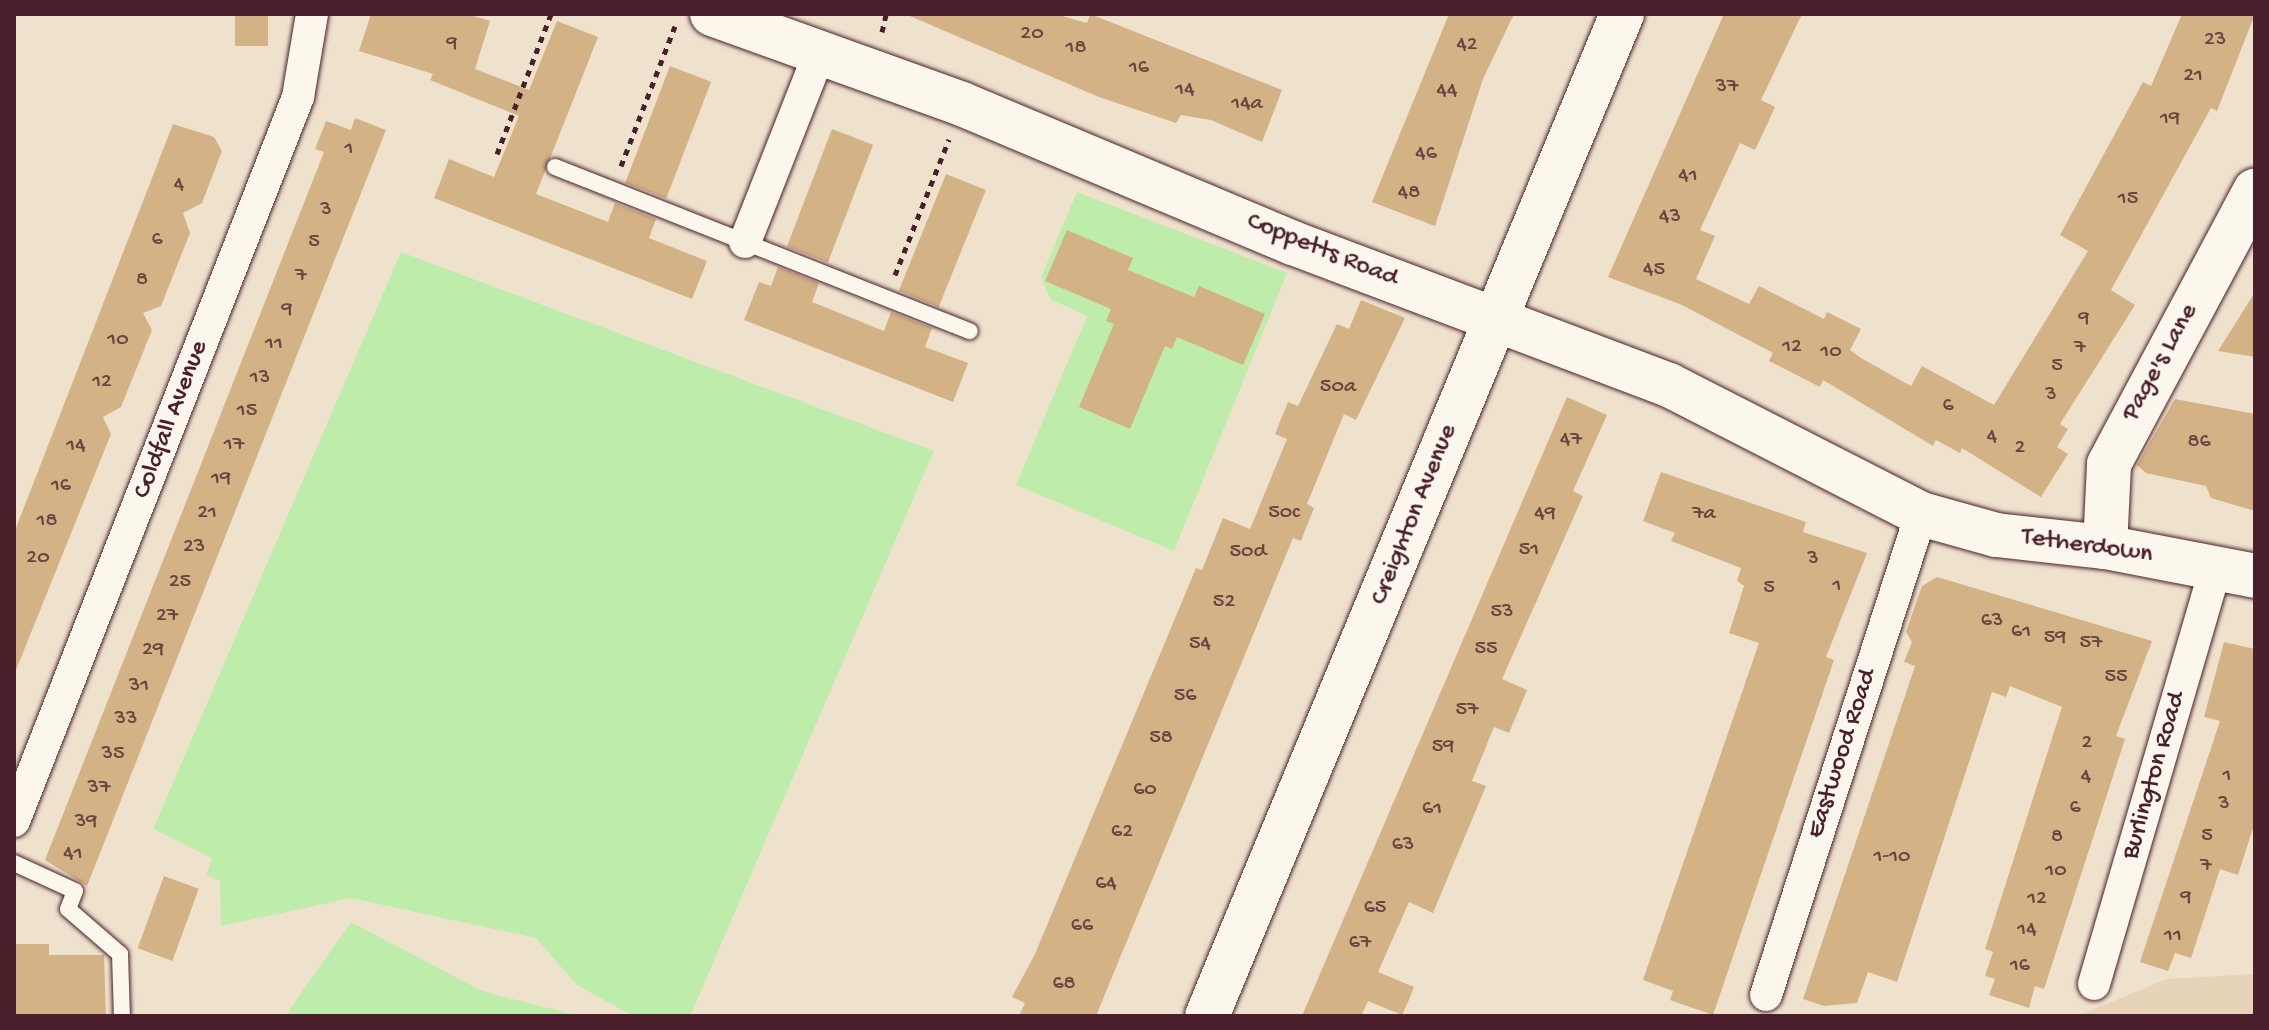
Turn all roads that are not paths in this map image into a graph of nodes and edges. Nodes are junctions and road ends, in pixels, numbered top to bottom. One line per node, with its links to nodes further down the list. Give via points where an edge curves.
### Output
1 (312, 14): 13 (street, Coldfall Avenue, via 298,97)
2 (712, 14): 4 (street, Coppetts Road)
3 (1622, 14): 8 (street, Creighton Avenue)
4 (820, 52): 7 (street); 8 (street, Coppetts Road, via 962,104 1293,243)
5 (555, 167): 7 (lane)
6 (2255, 190): 11 (street, Page's Lane, via 2109,464)
7 (745, 242): 9 (lane)
8 (1494, 317): 10 (street, Coppetts Road, via 1669,385); 18 (street, Creighton Avenue)
9 (970, 331)
10 (1921, 514): 11 (street, Tetherdown, via 1996,535); 16 (street, Eastwood Road)
11 (2105, 547): 12 (street, Tetherdown)
12 (2235, 572): 15 (street, Burlington Road)
13 (14, 821)
14 (14, 863): 17 (lane, via 75,891 68,909 120,954)
15 (2094, 984)
16 (1766, 995)
17 (122, 1016)
18 (1207, 1016)

